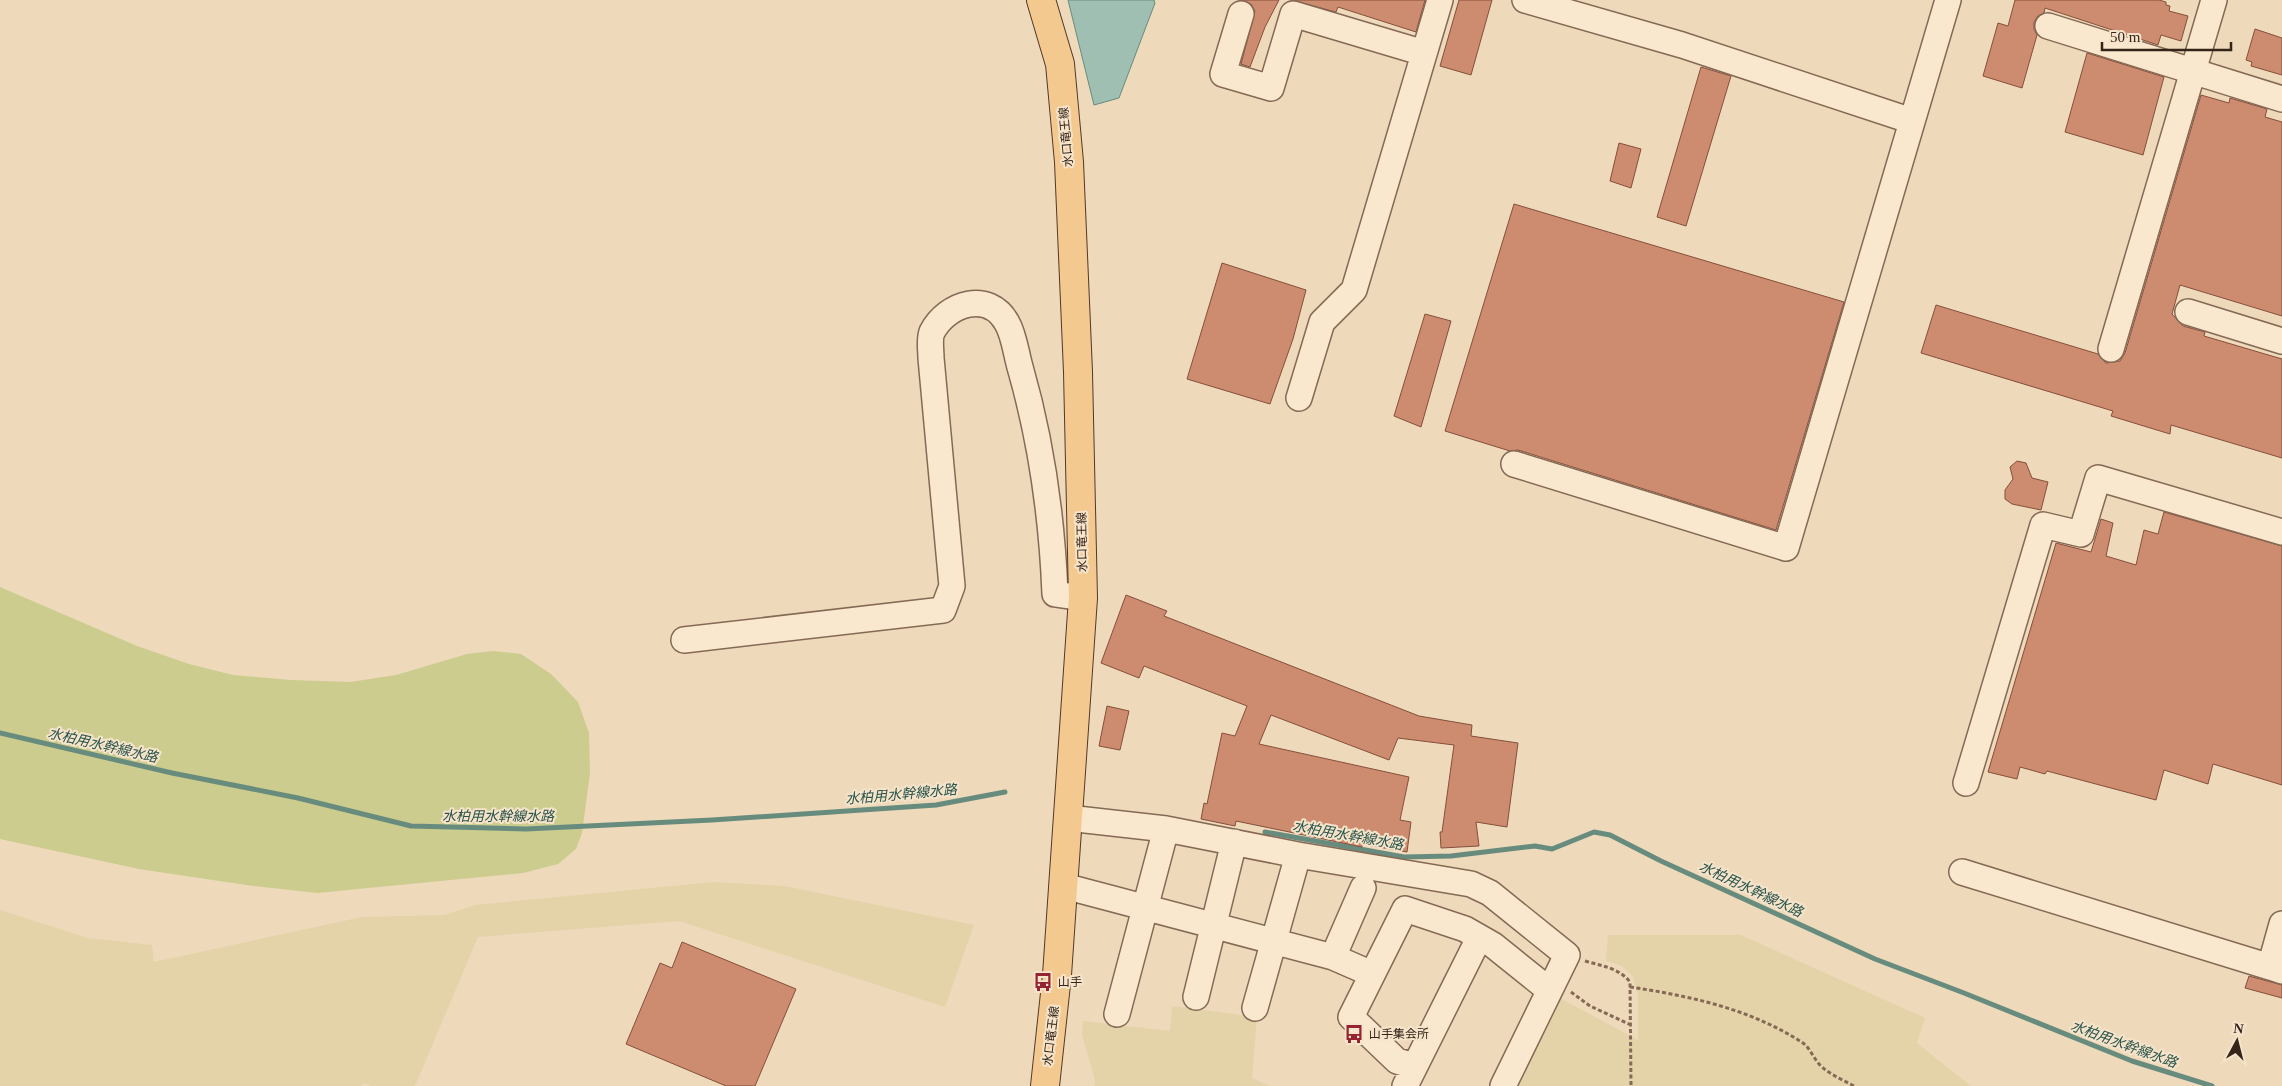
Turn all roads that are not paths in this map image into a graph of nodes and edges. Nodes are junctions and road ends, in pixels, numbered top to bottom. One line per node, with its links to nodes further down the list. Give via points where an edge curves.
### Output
1 (1040, 0): 18 (main road, 水口竜王線, via 1060,64 1069,162)
2 (1440, 0): 8 (street)
3 (1525, 0): 11 (street, via 1682,45)
4 (1948, 0): 11 (street)
5 (2214, 0): 9 (street)
6 (1241, 14): 8 (street, via 1223,74 1271,88 1293,14)
7 (2048, 26): 9 (street)
8 (1424, 53): 15 (street, via 1354,290 1322,322)
9 (2194, 72): 10 (street); 14 (street)
10 (2282, 99)
11 (1912, 121): 16 (street, via 1786,548)
12 (2188, 312): 13 (street)
13 (2282, 341)
14 (2111, 349)
15 (1299, 398)
16 (1514, 464)
17 (2282, 532): 20 (street, via 2098,478 2081,534 2043,525)
18 (1083, 598): 19 (street, via 1055,594 1047,496 1025,385 1008,323 995,308 976,302 957,307 941,318 931,334 952,586 943,610); 21 (main road, 水口竜王線)
19 (684, 640)
20 (1966, 783)
21 (1068, 818): 22 (street); 26 (main road, 水口竜王線)
22 (1166, 829): 23 (street); 28 (street)
23 (1234, 842): 24 (street); 30 (street)
24 (1298, 855): 32 (street); 36 (street, via 1482,888 1567,955)
25 (1962, 872): 34 (street)
26 (1064, 886): 28 (street); 41 (main road, 水口竜王線)
27 (1363, 888): 33 (street)
28 (1145, 907): 30 (street); 39 (street)
29 (2282, 924): 34 (street)
30 (1213, 925): 32 (street); 37 (street)
31 (1479, 938): 35 (street, via 1465,929 1405,909); 36 (street); 40 (street)
32 (1274, 941): 33 (street); 38 (street)
33 (1332, 957): 35 (street)
34 (2276, 969)
35 (1372, 974): 40 (street, via 1350,1017)
36 (1552, 985): 42 (street)
37 (1196, 997)
38 (1255, 1008)
39 (1117, 1014)
40 (1410, 1076)
41 (1045, 1086)
42 (1503, 1086)

